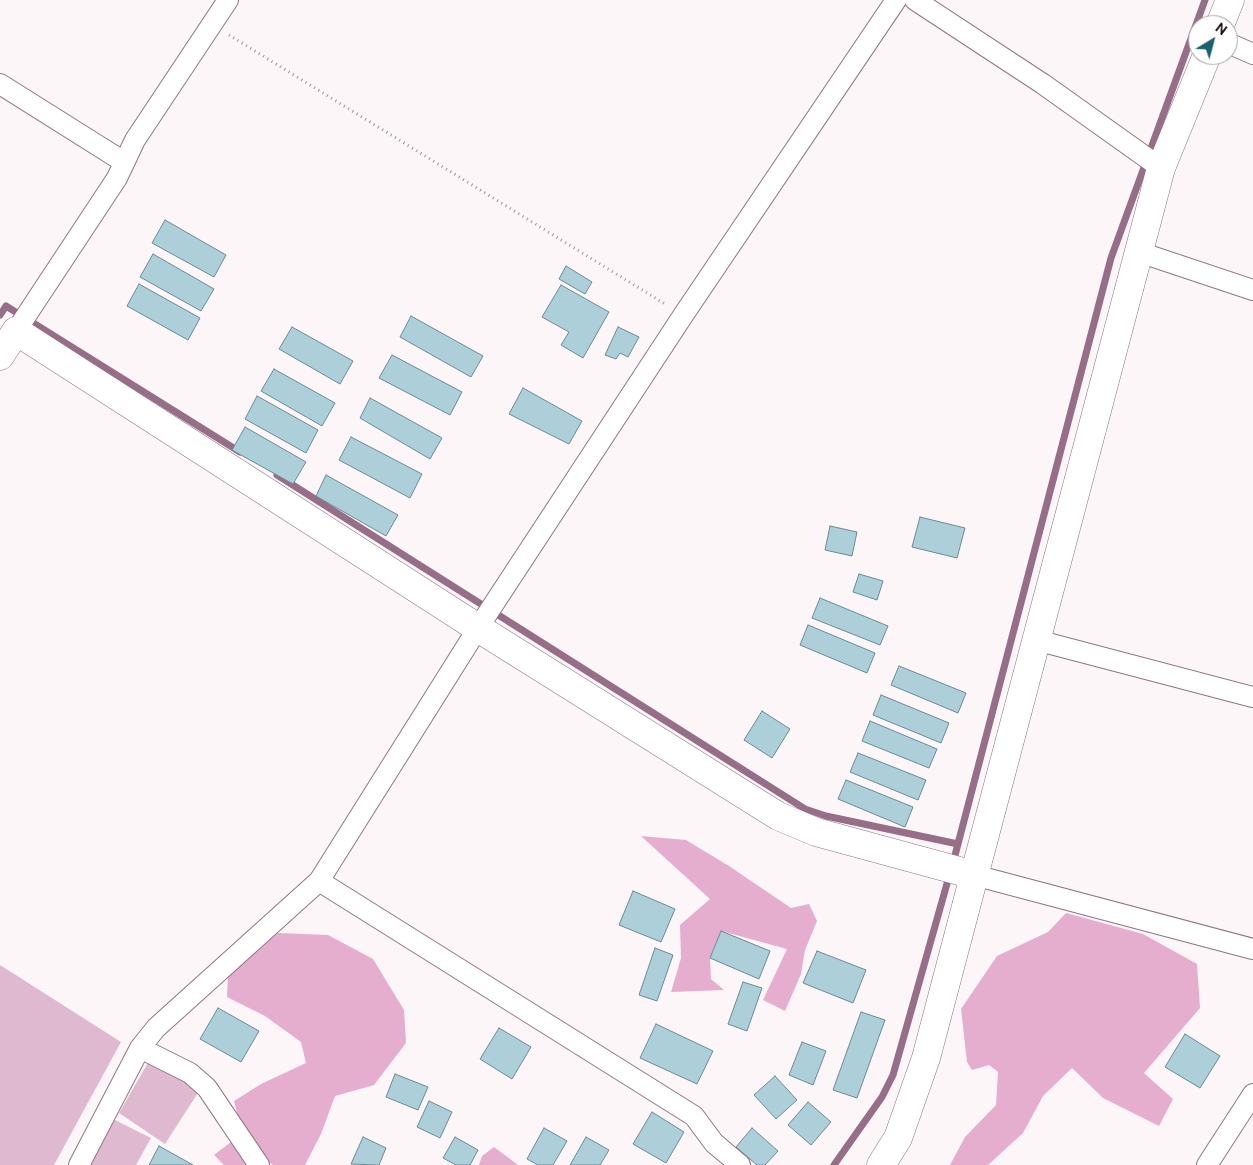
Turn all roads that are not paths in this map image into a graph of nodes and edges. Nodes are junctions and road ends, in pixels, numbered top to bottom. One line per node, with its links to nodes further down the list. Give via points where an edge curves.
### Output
1 (228, 0): 10 (street, via 135,140)
2 (896, 0): 16 (street)
3 (915, 0): 11 (street, via 1043,84)
4 (1230, 0): 5 (street)
5 (1224, 15)
6 (1238, 47): 7 (street)
7 (1253, 54)
8 (1203, 65): 11 (street)
9 (0, 84): 10 (street)
10 (124, 162): 14 (street, via 117,178)
11 (1161, 168): 12 (street)
12 (1139, 252): 13 (street); 17 (street)
13 (1253, 290)
14 (16, 331): 15 (street); 16 (street)
15 (0, 356)
16 (478, 628): 19 (street, via 778,816 816,832); 20 (street)
17 (1036, 640): 18 (street); 19 (street)
18 (1253, 697)
19 (974, 876): 21 (street); 27 (street, via 926,1058 898,1138)
20 (319, 881): 22 (street, via 156,1028); 26 (street, via 694,1116 714,1144)
21 (1253, 949)
22 (140, 1048): 24 (street); 25 (street, via 190,1073 207,1088)
23 (1253, 1094): 28 (street)
24 (79, 1165)
25 (258, 1165)
26 (740, 1165)
27 (881, 1165)
28 (1207, 1165)

